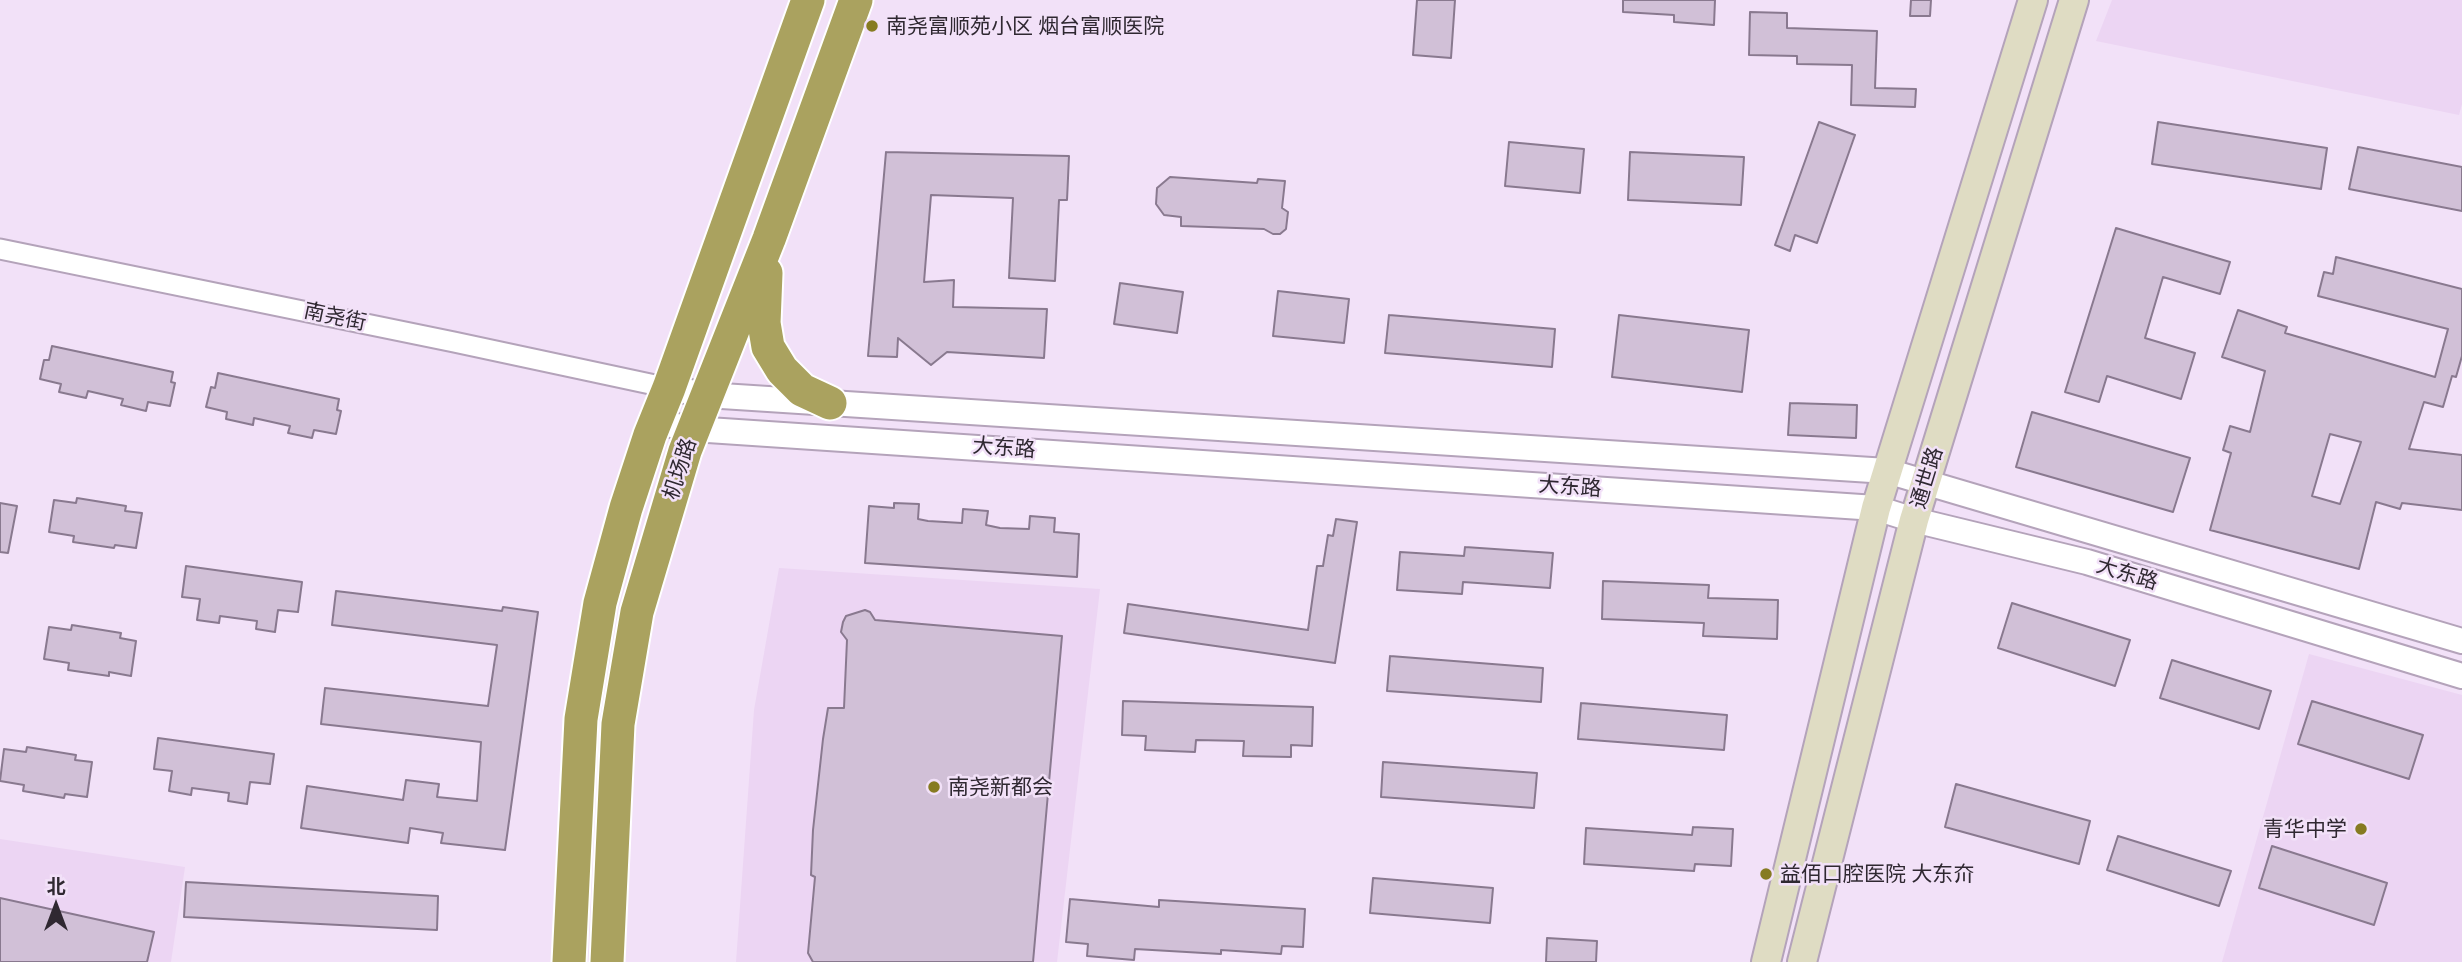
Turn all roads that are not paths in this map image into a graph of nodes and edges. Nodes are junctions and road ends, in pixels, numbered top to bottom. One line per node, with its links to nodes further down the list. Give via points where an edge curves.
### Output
1 (808, 0): 7 (highway, 机场路)
2 (856, 0): 5 (highway, 机场路)
3 (2033, 0): 12 (main road, 通世路)
4 (2074, 0): 13 (main road, 通世路)
5 (769, 239): 8 (highway, 机场路); 9 (highway, via 764,302 768,346 782,370 802,390)
6 (0, 249): 7 (street, 南尧街)
7 (669, 388): 8 (street, 大东路); 10 (highway, 机场路)
8 (706, 395): 9 (street, 大东路); 11 (highway, 机场路)
9 (830, 403): 12 (street, 大东路)
10 (655, 422): 11 (street, 大东路); 18 (highway, 机场路, via 600,603 581,719)
11 (693, 429): 14 (street, 大东路); 19 (highway, 机场路, via 637,612 620,712)
12 (1887, 471): 13 (street, 大东路); 14 (main road, 通世路)
13 (1925, 483): 15 (main road, 通世路); 16 (street, 大东路)
14 (1876, 508): 15 (street, 大东路); 20 (main road, 通世路)
15 (1914, 520): 17 (street, 大东路, via 2087,562); 21 (main road, 通世路)
16 (2462, 641)
17 (2462, 676)
18 (569, 962)
19 (607, 962)
20 (1766, 962)
21 (1802, 962)

